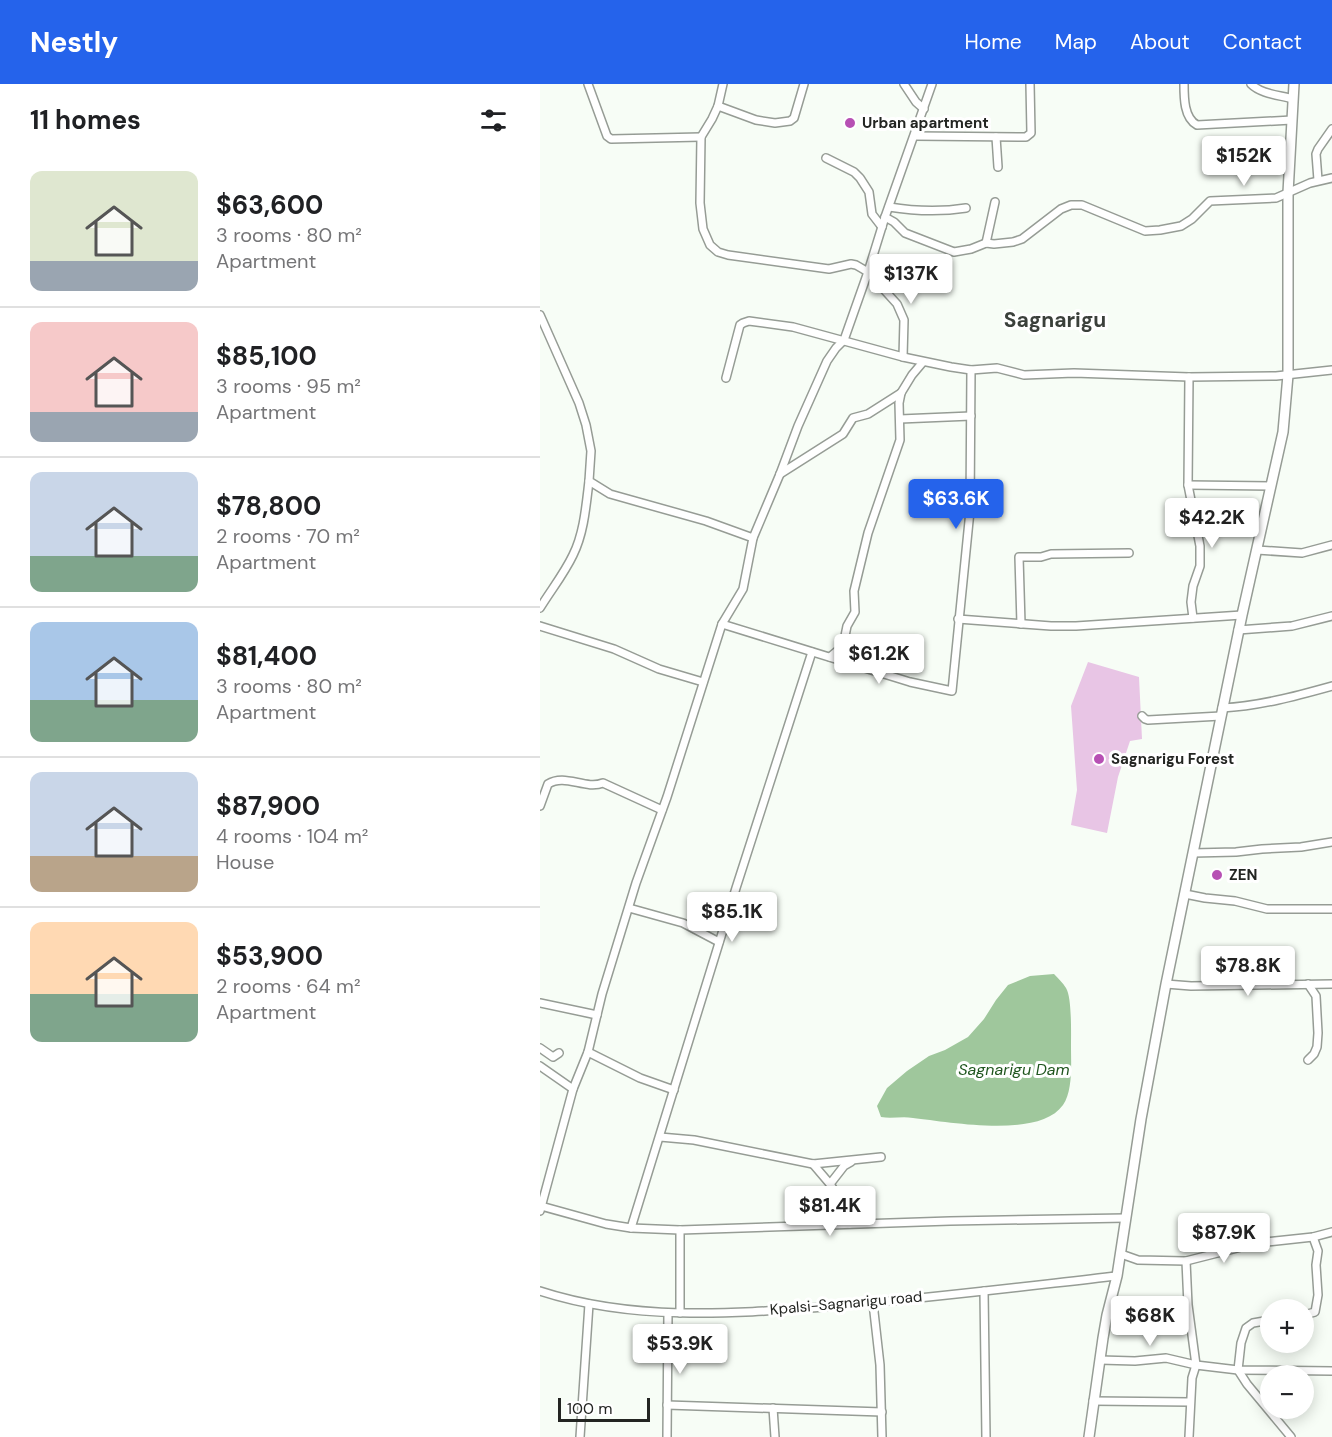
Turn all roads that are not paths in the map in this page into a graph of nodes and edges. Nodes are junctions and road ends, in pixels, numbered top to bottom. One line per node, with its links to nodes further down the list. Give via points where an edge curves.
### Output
1 (588, 84): 16 (street, via 611,139)
2 (723, 84): 11 (street)
3 (804, 84): 11 (street, via 790,121 756,120)
4 (904, 84): 12 (street)
5 (932, 84): 12 (street)
6 (1030, 84): 17 (street, via 1029,135)
7 (1184, 84): 13 (street, via 1186,111 1197,125)
8 (1251, 84): 10 (street)
9 (1294, 84): 10 (street)
10 (1293, 99): 13 (street)
11 (718, 106): 16 (street)
12 (924, 109): 15 (street)
13 (1292, 120): 22 (street)
14 (1332, 129): 21 (street, via 1316,154)
15 (915, 135): 17 (street); 24 (street)
16 (701, 137): 29 (street, via 700,203 704,229 710,245 718,252 829,269 852,264)
17 (996, 137): 19 (street)
18 (826, 158): 27 (street, via 860,178 869,192 872,214)
19 (998, 167)
20 (1332, 178): 21 (street)
21 (1318, 180): 22 (street)
22 (1288, 193): 28 (street, via 1276,198 1210,201 1181,226 1145,231 1082,205 1071,206 1061,209 1022,239); 36 (street)
23 (995, 202): 28 (street)
24 (889, 207): 25 (street); 26 (street)
25 (966, 208)
26 (885, 217): 27 (street); 28 (street, via 905,233 954,252)
27 (882, 226): 29 (street)
28 (986, 243)
29 (868, 272): 31 (street); 32 (street, via 903,316)
30 (540, 315): 43 (street, via 586,425 591,451)
31 (844, 340): 32 (street); 38 (street, via 793,327 745,321 740,325); 42 (street, via 827,361)
32 (903, 357): 33 (street)
33 (924, 362): 34 (street); 39 (street)
34 (971, 370): 37 (street, via 998,368 1024,375); 40 (street)
35 (1332, 370): 36 (street)
36 (1288, 375): 37 (street); 45 (street, via 1283,432)
37 (1189, 377): 44 (street)
38 (726, 378)
39 (901, 393): 41 (street); 42 (street, via 868,414 853,418 843,434)
40 (971, 416): 41 (street); 54 (street, via 970,511)
41 (900, 419): 60 (street, via 900,440 868,533 854,591 855,612 843,645)
42 (780, 474): 46 (street)
43 (589, 481): 46 (street, via 610,494); 50 (street, via 577,545)
44 (1188, 485): 45 (street); 53 (street, via 1200,546 1200,566 1191,602)
45 (1271, 486): 48 (street)
46 (753, 538): 55 (street, via 743,589)
47 (1332, 545): 48 (street, via 1302,553)
48 (1257, 550): 51 (street)
49 (1128, 553): 56 (street, via 1019,557)
50 (540, 608)
51 (1242, 615): 53 (street); 58 (street)
52 (1332, 616): 58 (street, via 1292,626)
53 (1193, 618): 56 (street, via 1076,626)
54 (958, 619): 56 (street); 60 (street, via 952,691)
55 (722, 624): 59 (street); 61 (street)
56 (1021, 624)
57 (540, 626): 61 (street)
58 (1239, 630): 63 (street)
59 (812, 652): 60 (street); 72 (street)
60 (830, 657)
61 (703, 682): 66 (street)
62 (1332, 686): 63 (street)
63 (1221, 712): 64 (street, via 1148,720); 68 (street)
64 (1142, 716)
65 (540, 806): 66 (street, via 548,784 559,780 594,786 603,783)
66 (662, 810): 70 (street)
67 (1332, 842): 68 (street)
68 (1193, 853): 69 (street)
69 (1185, 894): 71 (street, via 1267,909); 73 (street)
70 (628, 908): 72 (street, via 683,923); 77 (street)
71 (1332, 909)
72 (719, 942): 84 (street)
73 (1166, 984): 74 (street); 91 (street)
74 (1308, 984): 75 (street); 81 (street, via 1316,996 1318,1032 1317,1047)
75 (1332, 984)
76 (540, 1003): 77 (street)
77 (597, 1015): 79 (street)
78 (540, 1048): 80 (street, via 554,1057)
79 (588, 1052): 83 (street); 84 (street)
80 (559, 1053)
81 (1308, 1060)
82 (540, 1066): 83 (street)
83 (573, 1089): 90 (street)
84 (674, 1090): 85 (street)
85 (660, 1137): 88 (street); 93 (street)
86 (881, 1157): 87 (street)
87 (856, 1160): 88 (street); 89 (street, via 844,1166)
88 (813, 1164): 89 (street)
89 (830, 1184): 92 (street)
90 (541, 1208): 93 (street)
91 (1126, 1218): 92 (street); 97 (street)
92 (850, 1224): 94 (street)
93 (631, 1228): 94 (street)
94 (680, 1230): 106 (street)
95 (1332, 1232): 96 (street)
96 (1313, 1237): 98 (street, via 1257,1243); 104 (street, via 1318,1251)
97 (1121, 1254): 98 (street, via 1138,1260); 99 (street)
98 (1186, 1261): 109 (street)
99 (1117, 1276): 101 (street, Kpalsi-Sagnarigu road); 108 (street)
100 (540, 1291): 103 (street, Kpalsi-Sagnarigu road)
101 (984, 1291): 102 (street, Kpalsi-Sagnarigu road); 121 (street)
102 (873, 1303): 106 (street, Kpalsi-Sagnarigu road); 116 (street)
103 (589, 1304): 105 (street, Kpalsi-Sagnarigu road); 117 (street)
104 (1314, 1312)
105 (668, 1313): 106 (street, Kpalsi-Sagnarigu road); 114 (street)
106 (680, 1313)
107 (1260, 1322): 110 (street, via 1246,1328)
108 (1100, 1360): 109 (street, via 1166,1358); 112 (street)
109 (1196, 1365): 110 (street); 113 (street)
110 (1238, 1370): 111 (street); 124 (street)
111 (1332, 1371)
112 (1094, 1401): 113 (street); 122 (street)
113 (1190, 1402): 123 (street)
114 (667, 1405): 115 (street); 118 (street)
115 (773, 1408): 116 (street); 119 (street)
116 (882, 1412): 120 (street)
117 (580, 1437)
118 (666, 1437)
119 (775, 1437)
120 (882, 1437)
121 (986, 1437)
122 (1089, 1437)
123 (1189, 1437)
124 (1291, 1437)

